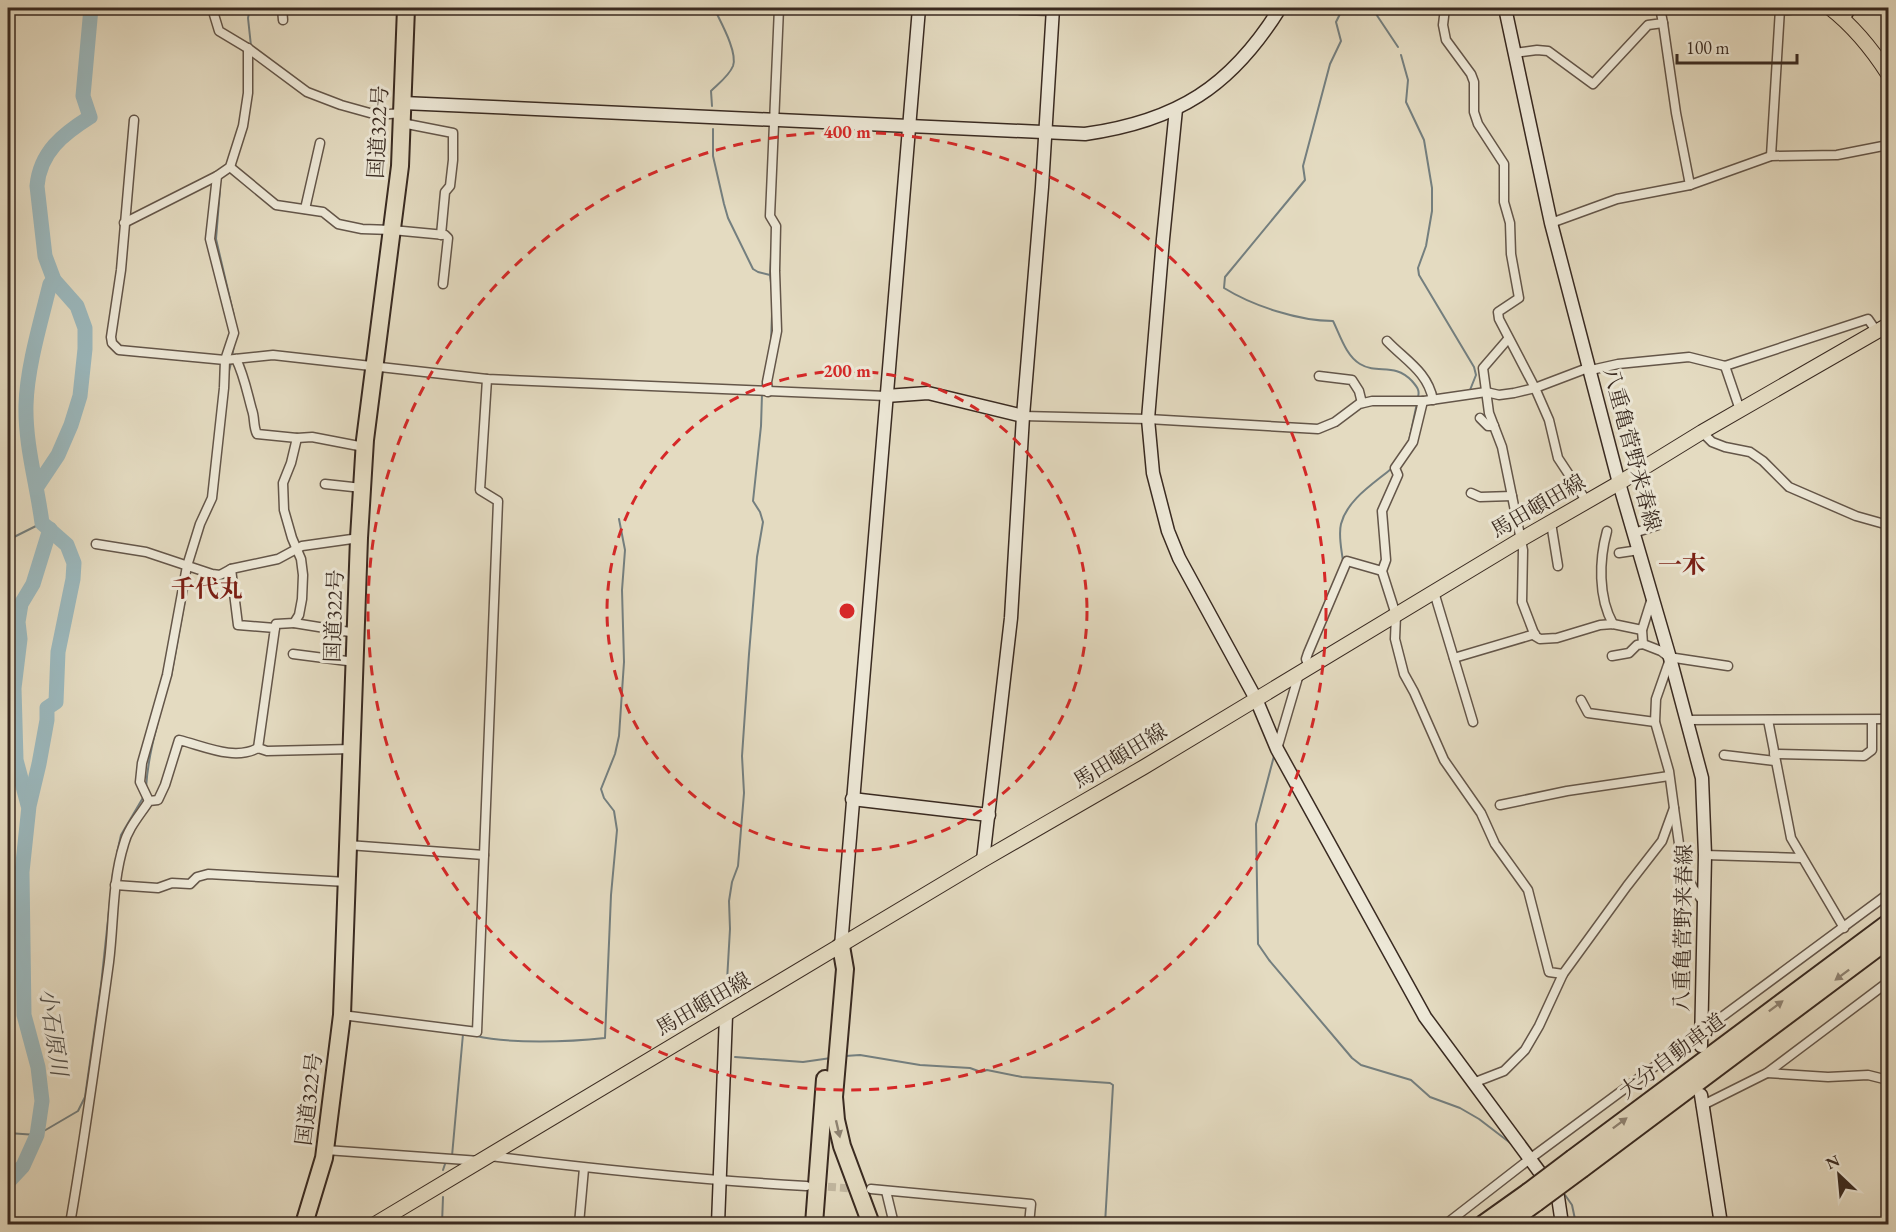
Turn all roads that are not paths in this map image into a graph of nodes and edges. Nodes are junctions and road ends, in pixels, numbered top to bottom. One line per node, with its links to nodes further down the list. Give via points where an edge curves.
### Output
1 (212, 8): 18 (street, via 219,31)
2 (282, 8): 16 (street)
3 (406, 8): 22 (highway, 国道322号)
4 (779, 8): 24 (street)
5 (919, 8): 25 (street)
6 (1020, 8): 14 (street)
7 (1281, 8): 21 (street, via 1232,71)
8 (1445, 8): 40 (street, via 1446,40 1471,74 1478,124 1506,170 1503,202 1510,223 1519,298 1498,312)
9 (1504, 8): 19 (street, 八重亀菅野来春線)
10 (1660, 8): 17 (street)
11 (1778, 8): 12 (street); 29 (street)
12 (1809, 8)
13 (1830, 8): 15 (main road)
14 (1053, 9): 26 (street)
15 (1846, 13): 20 (main road)
16 (283, 20)
17 (1663, 23): 19 (street, via 1648,25 1593,84 1548,51); 32 (street)
18 (248, 48): 22 (street, via 307,92 377,115); 30 (street, via 248,93)
19 (1514, 54): 35 (street, 八重亀菅野来春線)
20 (1888, 74)
21 (1176, 109): 26 (street, via 1114,130); 58 (street)
22 (402, 113): 24 (street); 36 (highway, 国道322号); 37 (street, via 453,133 450,186 445,192)
23 (134, 120): 34 (street)
24 (773, 120): 25 (street); 49 (street, via 770,216 776,226 777,331)
25 (909, 127): 26 (street); 51 (street)
26 (1044, 133): 56 (street)
27 (320, 143): 33 (street)
28 (1888, 145): 29 (street, via 1837,155)
29 (1771, 156): 32 (street)
30 (232, 168): 31 (street); 33 (street, via 276,205)
31 (217, 176): 34 (street); 42 (street, via 210,239 234,333)
32 (1690, 185): 35 (street, via 1617,199)
33 (305, 209): 36 (street, via 323,212 338,224 362,230)
34 (124, 223): 42 (street, via 112,344 119,350)
35 (1551, 223): 45 (street, 八重亀菅野来春線)
36 (392, 230): 37 (street); 43 (highway, 国道322号)
37 (441, 235): 38 (street, via 448,238)
38 (443, 284)
39 (1883, 329): 44 (street, via 1868,319); 55 (main road, 馬田頓田線)
40 (1508, 339): 48 (street); 50 (street, via 1483,368)
41 (1387, 341): 52 (street, via 1424,376)
42 (231, 359): 43 (street, via 273,355); 61 (street, via 245,376 257,434); 81 (street, via 224,388 212,498 200,524)
43 (376, 365): 47 (street); 62 (highway, 国道322号)
44 (1725, 366): 45 (street, via 1689,357); 55 (street)
45 (1588, 369): 48 (street); 63 (street, 八重亀菅野来春線)
46 (1319, 376): 54 (street, via 1352,380)
47 (487, 379): 49 (street); 121 (street, via 480,490 498,501)
48 (1535, 388): 50 (street, via 1499,395); 68 (street, via 1549,420 1558,458)
49 (764, 392): 51 (street)
50 (1486, 392): 52 (street); 59 (street)
51 (886, 396): 56 (street, via 928,393); 116 (street)
52 (1433, 400): 53 (street)
53 (1419, 401): 54 (street); 83 (street, via 1413,442 1395,468 1398,476 1382,511 1386,560)
54 (1362, 403): 58 (street, via 1318,429)
55 (1740, 410): 60 (main road, 馬田頓田線)
56 (1023, 417): 58 (street); 119 (street, via 1011,618)
57 (1480, 418): 59 (street)
58 (1148, 419): 101 (street, via 1153,473 1168,531)
59 (1494, 426): 67 (street)
60 (1702, 432): 63 (main road, 馬田頓田線); 71 (street, via 1719,445 1750,452 1789,488)
61 (297, 438): 62 (street, via 312,436); 77 (street, via 283,483 284,510)
62 (364, 447): 65 (highway, 国道322号)
63 (1619, 483): 68 (main road, 馬田頓田線); 73 (street, 八重亀菅野来春線)
64 (325, 484): 65 (street)
65 (362, 488): 74 (highway, 国道322号)
66 (1471, 493): 67 (street, via 1480,497)
67 (1512, 496): 75 (street)
68 (1587, 502): 69 (main road, 馬田頓田線)
69 (1551, 523): 75 (main road, 馬田頓田線); 80 (street)
70 (1658, 525): 73 (street)
71 (1888, 525)
72 (1607, 531): 88 (street, via 1602,567 1606,609)
73 (1634, 533): 78 (street, 八重亀菅野来春線)
74 (359, 538): 77 (street); 91 (highway, 国道322号)
75 (1520, 540): 84 (main road, 馬田頓田線); 92 (street, via 1522,602)
76 (96, 544): 81 (street, via 146,552)
77 (296, 550): 82 (street, via 278,559); 87 (street, via 303,575)
78 (1639, 550): 79 (street); 85 (street, 八重亀菅野来春線)
79 (1619, 553)
80 (1558, 566)
81 (190, 567): 82 (street, via 220,575); 115 (street, via 167,675 142,763 140,782)
82 (231, 569): 89 (street, via 238,625)
83 (1382, 571): 86 (street); 100 (street, via 1347,561)
84 (1434, 592): 86 (main road, 馬田頓田線); 96 (street)
85 (1653, 597): 90 (street); 97 (street, 八重亀菅野来春線)
86 (1396, 615): 100 (main road, 馬田頓田線); 133 (street, via 1395,639 1404,674 1444,760 1528,890 1549,972)
87 (294, 623): 89 (street, via 276,624); 91 (street)
88 (1613, 624): 90 (street); 92 (street, via 1557,638 1540,639)
89 (275, 628): 109 (street)
90 (1642, 630): 93 (street)
91 (356, 633): 98 (highway, 国道322号)
92 (1535, 634): 96 (street)
93 (1643, 644): 95 (street, via 1629,653); 97 (street)
94 (293, 654): 98 (street)
95 (1612, 656)
96 (1454, 658): 107 (street)
97 (1670, 658): 99 (street); 104 (street, 八重亀菅野来春線); 108 (street, via 1656,699)
98 (355, 662): 110 (highway, 国道322号)
99 (1728, 666)
100 (1304, 670): 101 (main road, 馬田頓田線); 111 (street)
101 (1256, 699): 111 (street); 124 (main road, 馬田頓田線)
102 (1581, 700): 108 (street, via 1588,713)
103 (1888, 719): 106 (street)
104 (1686, 720): 105 (street); 122 (street, 八重亀菅野来春線, via 1702,778)
105 (1768, 720): 106 (street); 113 (street)
106 (1872, 720): 113 (street, via 1872,750 1864,756)
107 (1473, 722)
108 (1655, 722): 114 (street)
109 (258, 748): 110 (street); 115 (street, via 248,754 236,754 179,740 158,800)
110 (352, 749): 120 (highway, 国道322号)
111 (1278, 749): 141 (street, via 1425,1017)
112 (1724, 755): 113 (street)
113 (1775, 758): 123 (street, via 1791,838)
114 (1670, 776): 117 (street); 118 (street)
115 (147, 795): 126 (street, via 124,843)
116 (852, 799): 119 (street); 132 (street)
117 (1500, 806)
118 (1674, 808): 128 (street, via 1682,865); 133 (street, via 1662,841)
119 (989, 815): 124 (street)
120 (348, 845): 121 (street); 125 (highway, 国道322号)
121 (484, 855): 135 (street, via 477,1032)
122 (1705, 855): 123 (street); 128 (street, 八重亀菅野来春線)
123 (1801, 858): 130 (street)
124 (983, 860): 132 (main road, 馬田頓田線)
125 (346, 882): 126 (street, via 208,874 190,884 172,883 158,888); 135 (highway, 国道322号)
126 (115, 885): 153 (street, via 110,953)
127 (1888, 894): 130 (street)
128 (1704, 903): 137 (street, 八重亀菅野来春線)
129 (1888, 923): 146 (highway, 大分自動車道, one-way to 129)
130 (1844, 928): 137 (street)
131 (1888, 940): 146 (highway, 大分自動車道, one-way to 146)
132 (841, 946): 136 (main road, 馬田頓田線); 158 (highway, via 826,1062); 159 (highway, one-way to 159, via 845,969 834,1097 836,1120)
133 (1563, 974): 141 (street, via 1525,1050 1504,1071)
134 (1888, 982): 139 (street)
135 (342, 1015): 143 (highway, 国道322号)
136 (726, 1015): 144 (main road, 馬田頓田線); 148 (street)
137 (1701, 1033): 138 (street, 八重亀菅野来春線); 145 (street)
138 (1701, 1046)
139 (1767, 1073): 140 (street, via 1868,1075); 142 (street)
140 (1888, 1080)
141 (1473, 1083): 145 (street)
142 (1701, 1100): 166 (street)
143 (326, 1149): 144 (street); 154 (highway, 国道322号)
144 (484, 1158): 147 (street); 155 (main road, 馬田頓田線)
145 (1531, 1158): 162 (street); 165 (street, via 1558,1197)
146 (1577, 1163): 152 (highway, 大分自動車道, bridge)
147 (584, 1168): 148 (street); 156 (street)
148 (721, 1181): 149 (street); 157 (street)
149 (806, 1186)
150 (872, 1189): 151 (street)
151 (886, 1191): 160 (street); 161 (street, via 1031,1204)
152 (1532, 1197): 163 (highway, 大分自動車道); 164 (highway, 大分自動車道)
153 (70, 1224)
154 (304, 1224)
155 (375, 1224)
156 (579, 1224)
157 (718, 1224)
158 (814, 1224)
159 (871, 1224)
160 (894, 1224)
161 (1029, 1224)
162 (1447, 1224)
163 (1483, 1224)
164 (1507, 1224)
165 (1562, 1224)
166 (1721, 1224)

